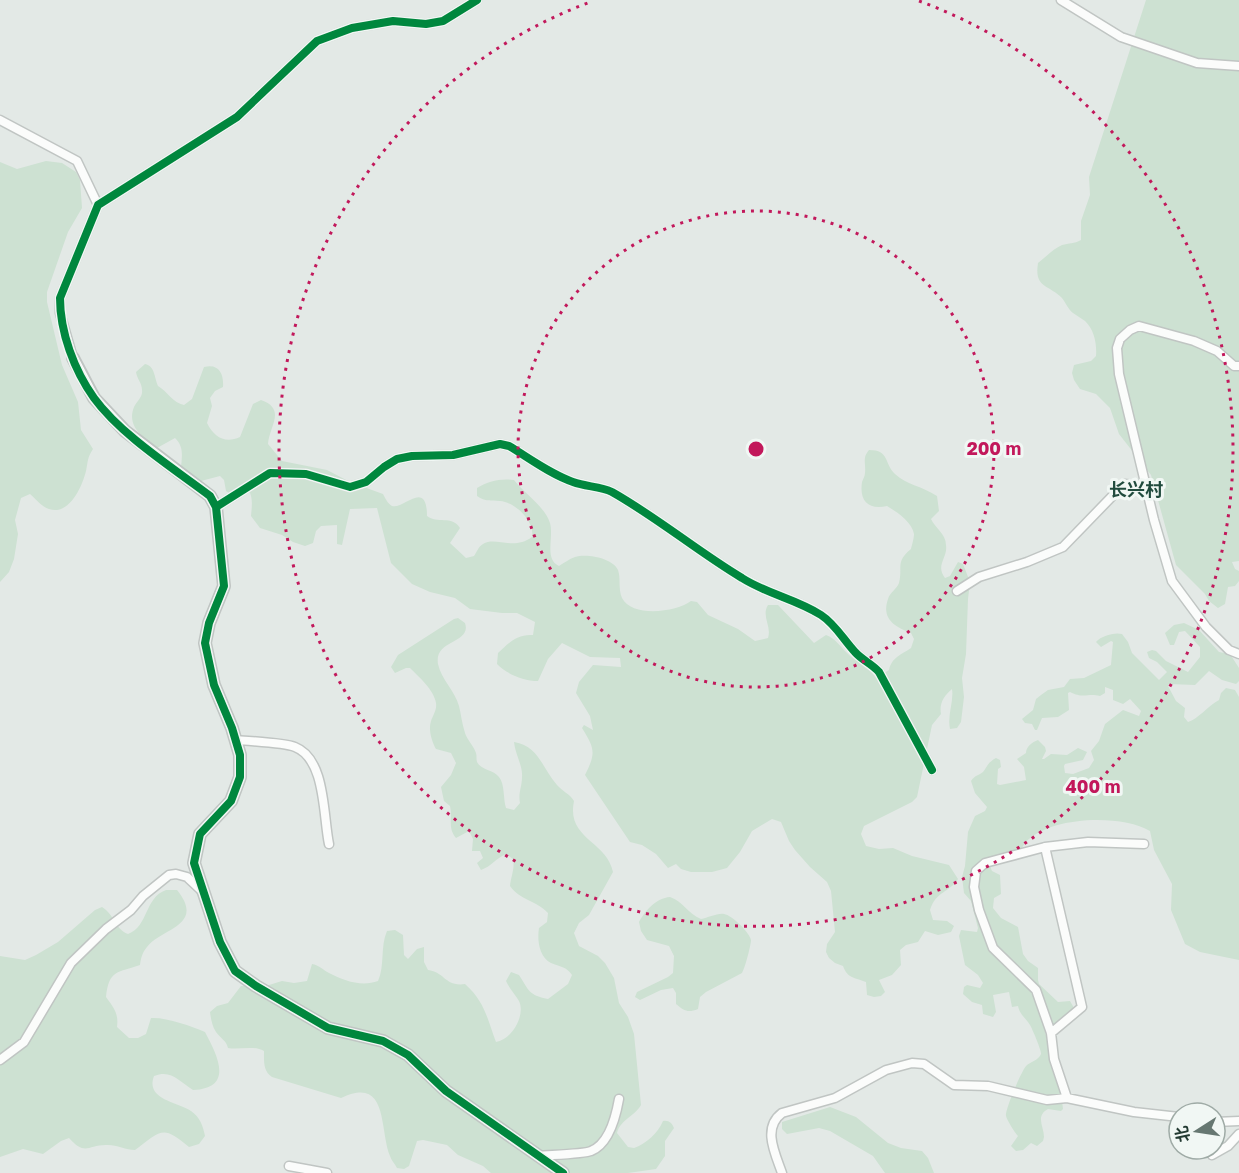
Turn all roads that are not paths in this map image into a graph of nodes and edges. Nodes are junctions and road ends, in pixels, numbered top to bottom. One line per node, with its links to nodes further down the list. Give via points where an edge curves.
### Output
1 (477, 0): 5 (street, via 443,21 393,21 352,28 317,41 237,117)
2 (1061, 0): 3 (street, via 1121,37 1197,63)
3 (1239, 66)
4 (0, 120): 5 (street, via 77,162)
5 (98, 205): 6 (street, via 60,298 60,313)
6 (73, 358): 9 (street, via 94,398 125,431 210,496)
7 (1239, 366): 8 (street, via 1194,341 1139,326 1120,339 1119,374)
8 (1146, 486): 10 (street, via 1124,484 1063,547 979,577); 11 (street, via 1172,581 1206,627 1229,650)
9 (216, 507): 12 (street, via 224,586 205,643 214,685); 13 (street, via 270,473 306,474 350,487 366,482 397,459 453,455 500,444 509,446 569,481 589,488 602,487 660,520 742,578 822,616 856,654 879,672)
10 (957, 591)
11 (1239, 654)
12 (235, 740): 14 (street, via 296,747 313,762 323,794); 17 (street, via 240,777 231,801 200,834 197,846 195,863)
13 (932, 770)
14 (329, 844)
15 (1144, 844): 16 (street, via 1088,842)
16 (1045, 847): 18 (street, via 1082,1006); 18 (street, via 985,863 975,871 974,887 993,948 1036,990)
17 (204, 893): 19 (street, via 187,877 176,874 143,896 71,963 24,1042); 25 (street, via 220,942 235,971 328,1028 382,1041 408,1055 446,1091)
18 (1051, 1033): 20 (street, via 1054,1059)
19 (0, 1060)
20 (1067, 1098): 22 (street); 29 (street, via 1047,1100 988,1086 954,1085 924,1064 912,1063 886,1070 835,1098 782,1113 771,1128)
21 (620, 1099): 25 (street, via 615,1122 604,1140 591,1151)
22 (1167, 1116)
23 (1239, 1134): 24 (street)
24 (1227, 1147)
25 (539, 1156): 28 (street)
26 (289, 1166): 27 (street)
27 (327, 1173)
28 (563, 1173)
29 (782, 1173)

